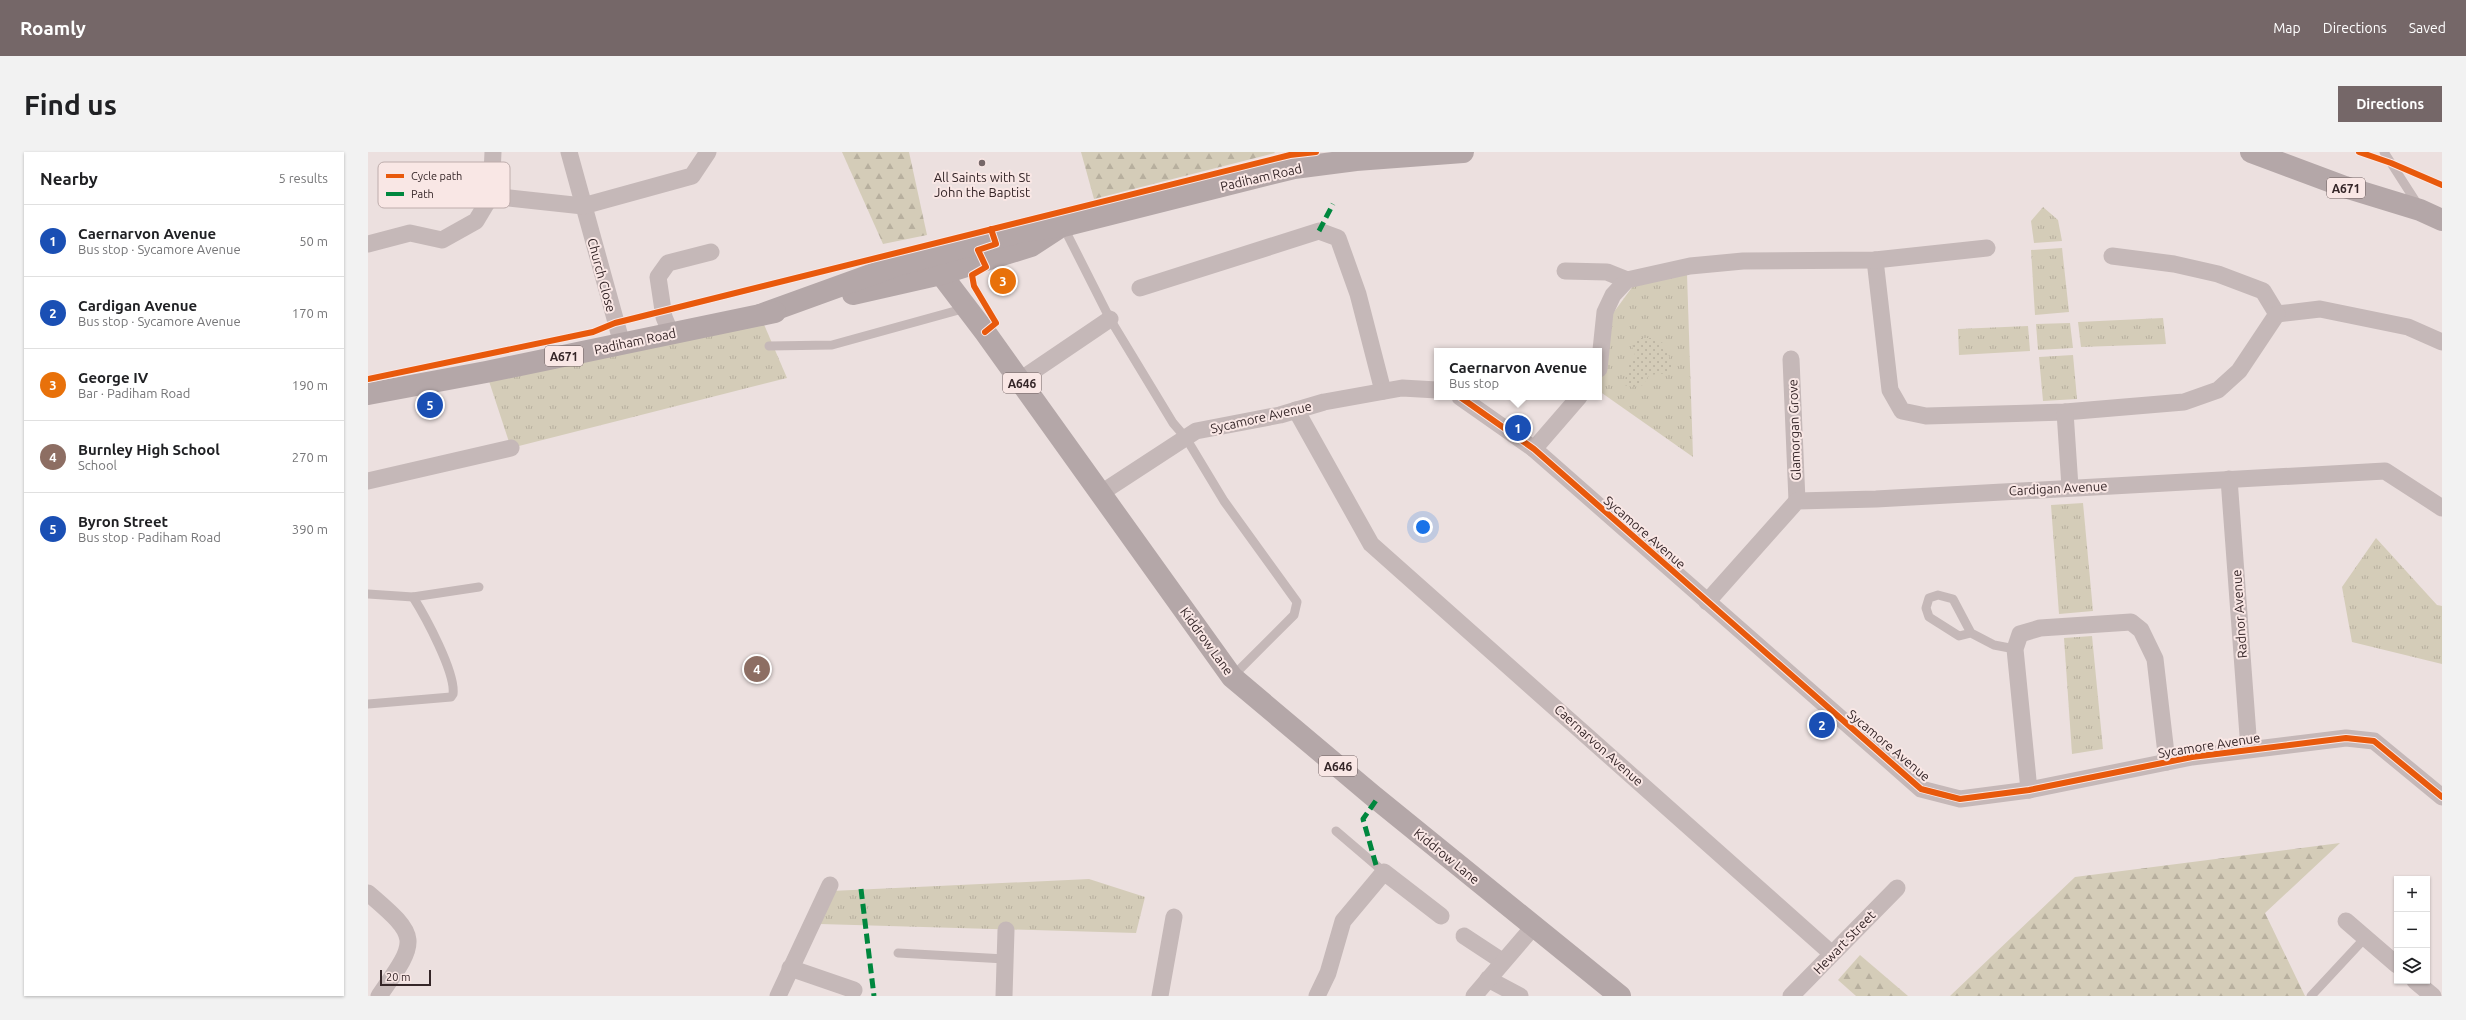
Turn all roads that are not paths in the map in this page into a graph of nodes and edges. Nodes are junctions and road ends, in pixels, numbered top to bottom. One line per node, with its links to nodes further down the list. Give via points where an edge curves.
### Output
1 (493, 152): 9 (street)
2 (569, 152): 11 (street, Church Close)
3 (708, 152): 11 (street, via 692,176)
4 (1463, 152): 7 (main road, Padiham Road / A671)
5 (2251, 152): 13 (main road, A671, via 2345,187)
6 (2384, 152): 13 (lane)
7 (1432, 153): 8 (main road, Padiham Road / A671)
8 (1291, 160): 15 (main road, Padiham Road / A671)
9 (493, 162)
10 (510, 198): 11 (street)
11 (583, 206): 32 (street, Church Close)
12 (484, 208): 16 (street, via 476,221 442,240 410,233)
13 (2420, 210): 14 (main road, A671)
14 (2442, 220)
15 (1062, 226): 20 (main road, Padiham Road / A671, via 1023,231); 23 (main road, Padiham Road / A671, via 1031,246); 29 (lane)
16 (368, 244)
17 (1988, 248): 21 (street)
18 (711, 252): 30 (street, via 668,263 658,277 664,317)
19 (2112, 256): 27 (street, via 2174,264 2218,274 2263,291)
20 (928, 257): 23 (main road, Kiddrow Lane / A646); 28 (main road, Padiham Road / A671, via 898,265)
21 (1875, 260): 24 (street, via 1744,261 1690,266); 43 (street, via 1890,390 1902,411 1926,416)
22 (1565, 271): 24 (street, via 1607,272)
23 (941, 274): 26 (main road, Kiddrow Lane / A646); 28 (main road, Padiham Road / A671)
24 (1627, 280): 34 (street, via 1613,295 1606,312)
25 (1140, 288): 38 (street, via 1319,231 1338,238 1358,294)
26 (966, 308): 33 (lane, via 832,345); 36 (main road, Kiddrow Lane / A646)
27 (2277, 314): 31 (street, via 2320,309 2408,327); 43 (street, via 2239,371 2218,390 2184,402)
28 (760, 315): 30 (main road, Padiham Road / A671)
29 (1110, 319): 36 (street); 44 (lane, via 1173,423)
30 (670, 334): 32 (main road, Padiham Road / A671)
31 (2442, 342)
32 (622, 344): 39 (main road, Padiham Road / A671)
33 (769, 346)
34 (1602, 348)
35 (1791, 359): 51 (street, Glamorgan Grove)
36 (1020, 380): 50 (main road, Kiddrow Lane / A646)
37 (1434, 390): 38 (street, Sycamore Avenue, via 1402,388)
38 (1383, 391): 42 (street, Sycamore Avenue)
39 (368, 394)
40 (1464, 400): 46 (street, Sycamore Avenue)
41 (1576, 400): 46 (street)
42 (1296, 410): 44 (street, Sycamore Avenue, via 1196,431); 78 (street, Caernarvon Avenue, via 1371,544)
43 (2065, 412): 49 (street)
44 (1186, 438): 50 (street, Sycamore Avenue); 59 (lane, via 1224,501 1297,602 1294,615)
45 (512, 448): 48 (street)
46 (1534, 449): 56 (street, Sycamore Avenue)
47 (2229, 479): 49 (street, Cardigan Avenue); 52 (street, Cardigan Avenue, via 2385,471); 61 (street, Radnor Avenue)
48 (368, 481)
49 (2070, 487): 51 (street, Cardigan Avenue)
50 (1101, 493): 59 (main road, Kiddrow Lane / A646)
51 (1797, 502): 56 (street)
52 (2442, 508)
53 (479, 587): 55 (lane)
54 (368, 594): 55 (lane)
55 (413, 597): 60 (lane, via 426,616 437,640 453,694 449,697)
56 (1707, 602): 63 (street, Sycamore Avenue, via 1921,789 1960,799)
57 (1971, 633): 57 (lane, via 1953,599 1938,595 1929,598 1926,608 1929,617 1959,636); 58 (lane, via 1994,645)
58 (2015, 650): 62 (street, Sycamore Avenue, via 2020,634 2040,628 2131,622 2141,630 2155,659); 63 (street)
59 (1232, 677): 73 (main road, Kiddrow Lane / A646)
60 (368, 704)
61 (2249, 749): 62 (street, Sycamore Avenue); 64 (street, Sycamore Avenue, via 2346,738 2374,741)
62 (2167, 762): 63 (street, Sycamore Avenue)
63 (2029, 790)
64 (2442, 797)
65 (1336, 831): 66 (lane)
66 (1384, 872): 70 (street); 90 (street, via 1343,921 1328,972)
67 (830, 885): 82 (street)
68 (1897, 888): 78 (street, Hewart Street)
69 (368, 893): 86 (street, via 406,928 408,941 408,950 401,964)
70 (1441, 916)
71 (1174, 917): 89 (street)
72 (2346, 921): 76 (street)
73 (1534, 926): 80 (street); 93 (main road, Kiddrow Lane / A646)
74 (1006, 930): 79 (street)
75 (1464, 936): 80 (street)
76 (2365, 938): 81 (street); 95 (lane)
77 (898, 953): 79 (lane)
78 (1831, 954): 94 (street, Hewart Street)
79 (1005, 959): 88 (street)
80 (1502, 961): 83 (street)
81 (2394, 962)
82 (790, 968): 85 (street); 87 (street)
83 (1488, 979): 91 (street); 92 (street)
84 (2419, 984): 96 (street)
85 (854, 990)
86 (379, 996)
87 (778, 996)
88 (1004, 996)
89 (1160, 996)
90 (1317, 996)
91 (1474, 996)
92 (1520, 996)
93 (1620, 996)
94 (1791, 996)
95 (2311, 996)
96 (2433, 996)

